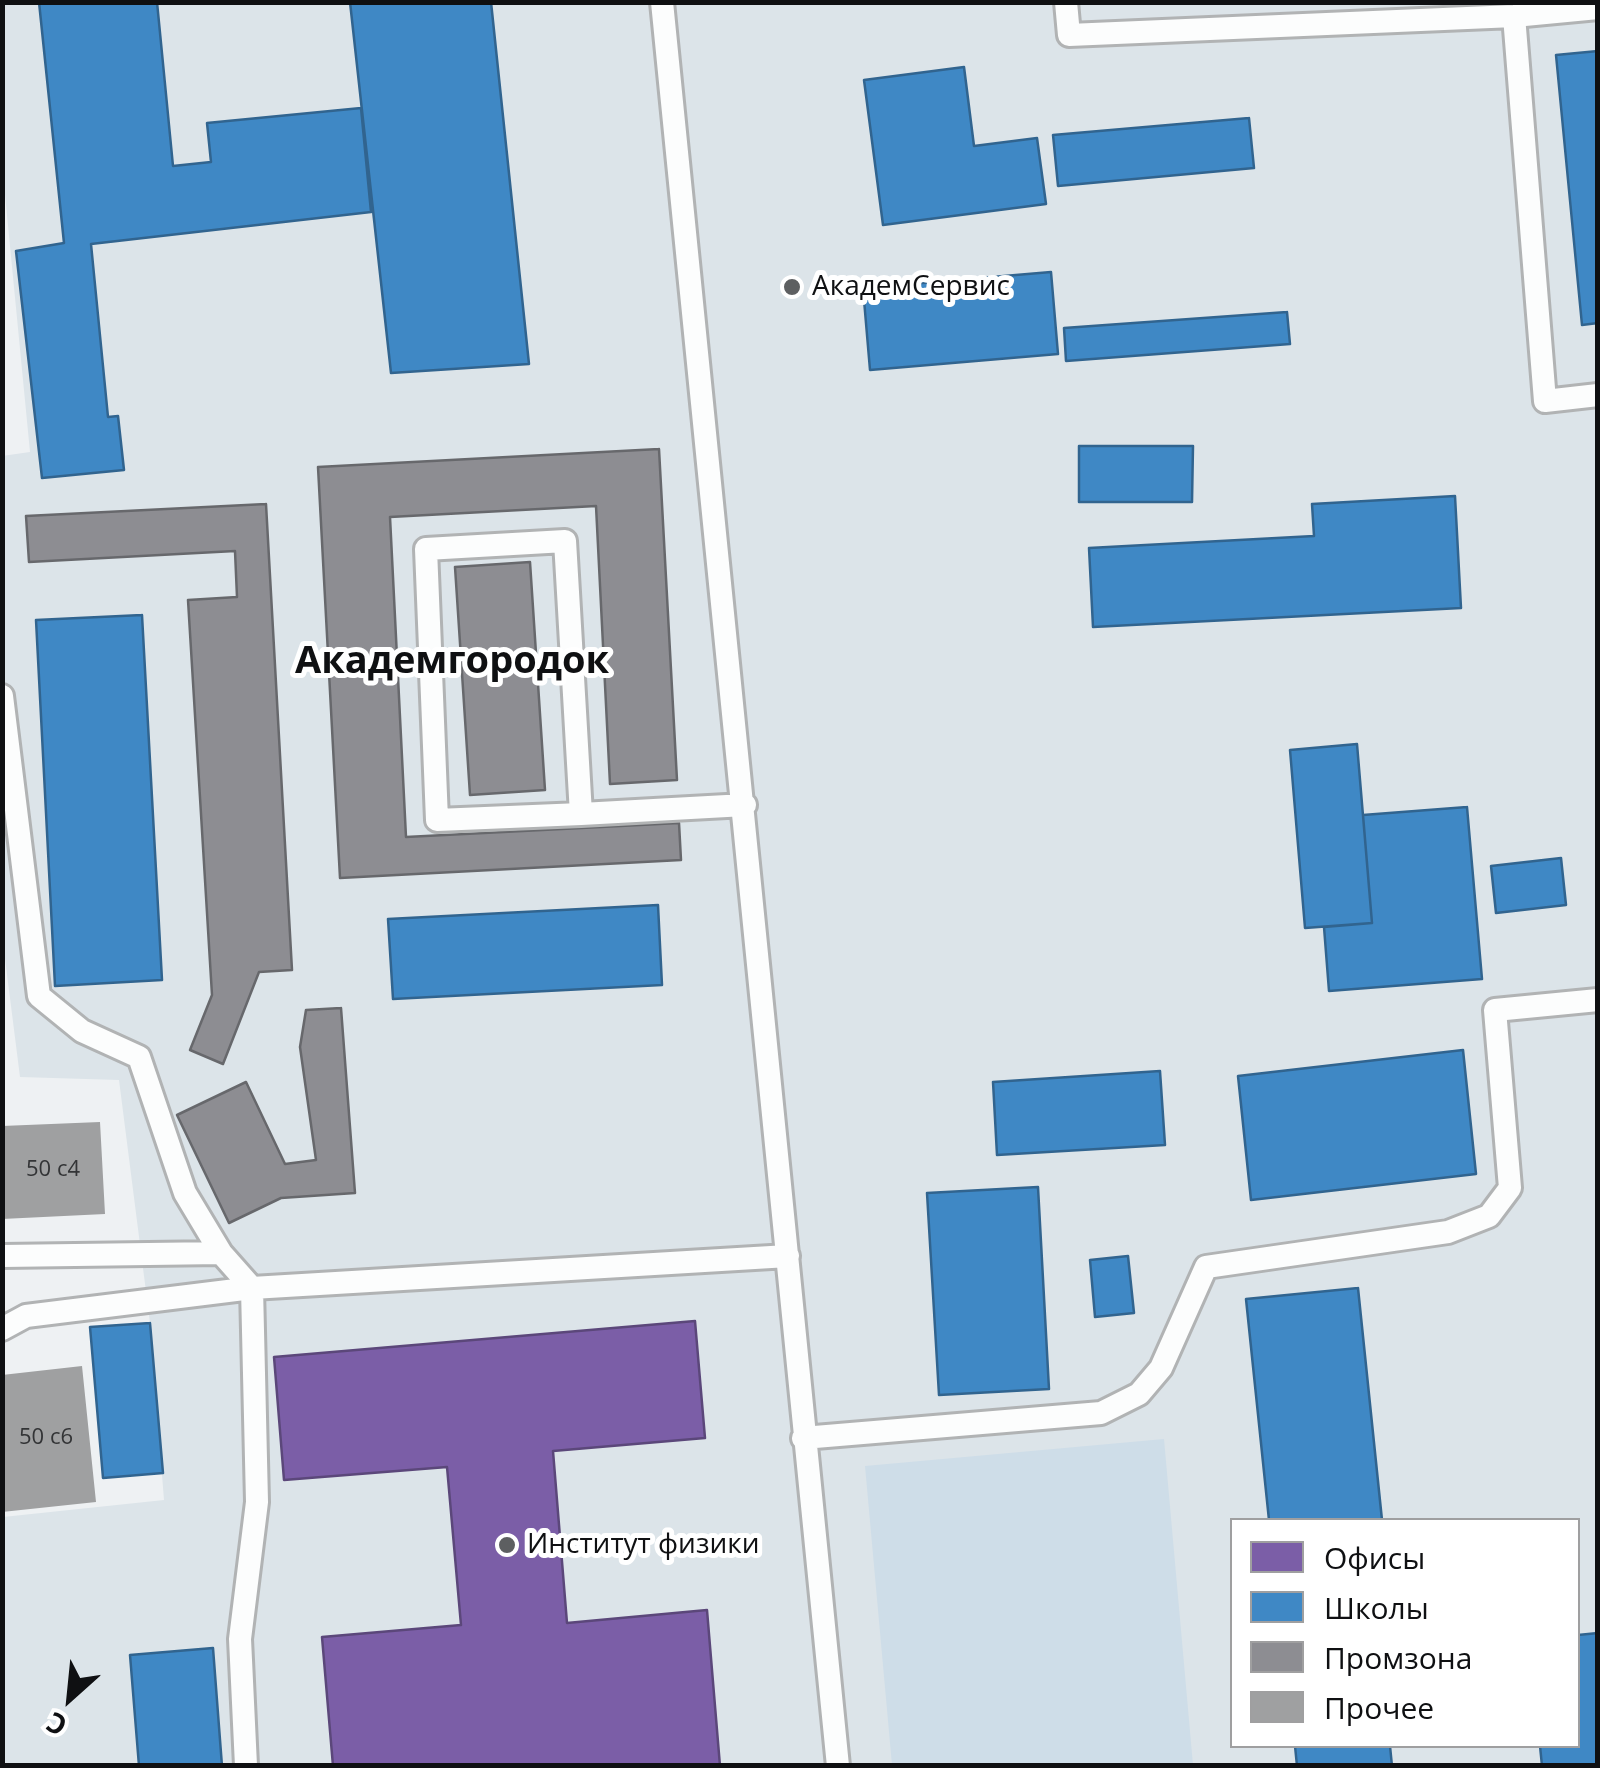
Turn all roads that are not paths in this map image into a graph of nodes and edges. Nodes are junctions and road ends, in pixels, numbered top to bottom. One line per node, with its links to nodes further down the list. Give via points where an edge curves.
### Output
1 (662, 2): 7 (lane)
2 (1066, 2): 4 (lane, via 1069,34)
3 (1598, 8): 4 (lane)
4 (1514, 16): 5 (lane, via 1545,402)
5 (1598, 396)
6 (2, 696): 10 (lane, via 39,996 82,1031 139,1057 185,1194)
7 (745, 804): 8 (lane); 12 (lane)
8 (581, 814): 8 (lane, via 437,820 426,550 565,541)
9 (1598, 1000): 15 (lane, via 1495,1010 1510,1188 1489,1216 1448,1232 1206,1267 1161,1368 1139,1394 1100,1413)
10 (221, 1253): 11 (lane); 13 (lane)
11 (2, 1256)
12 (788, 1256): 13 (lane); 15 (lane)
13 (252, 1288): 14 (lane, via 26,1316); 16 (lane, via 257,1502 240,1639)
14 (2, 1330)
15 (804, 1438): 17 (lane)
16 (246, 1766)
17 (838, 1766)

